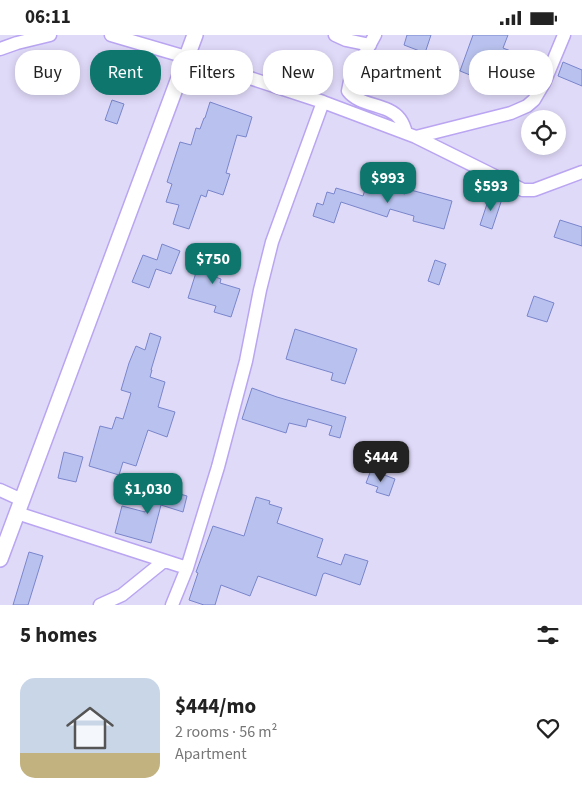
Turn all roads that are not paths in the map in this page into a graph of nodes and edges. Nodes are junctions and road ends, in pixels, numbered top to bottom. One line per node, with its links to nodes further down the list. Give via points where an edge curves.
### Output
1 (50, 35): 7 (street)
2 (111, 35): 9 (street)
3 (335, 35): 6 (street, via 346,40)
4 (564, 35): 13 (street, via 540,92 527,106 511,113)
5 (193, 37): 8 (street)
6 (372, 40): 13 (street, via 348,91 354,97 394,113)
7 (0, 49)
8 (188, 50)
9 (171, 53)
10 (253, 79): 12 (street)
11 (172, 95): 16 (street)
12 (323, 102): 13 (street); 19 (street, via 272,242 246,361)
13 (411, 135): 14 (street, via 523,190 534,190)
14 (582, 172)
15 (0, 490): 16 (street)
16 (20, 506): 17 (street); 18 (street)
17 (0, 559)
18 (164, 561): 19 (street); 20 (street)
19 (187, 568): 22 (street)
20 (121, 600): 21 (street)
21 (100, 605)
22 (172, 605)

